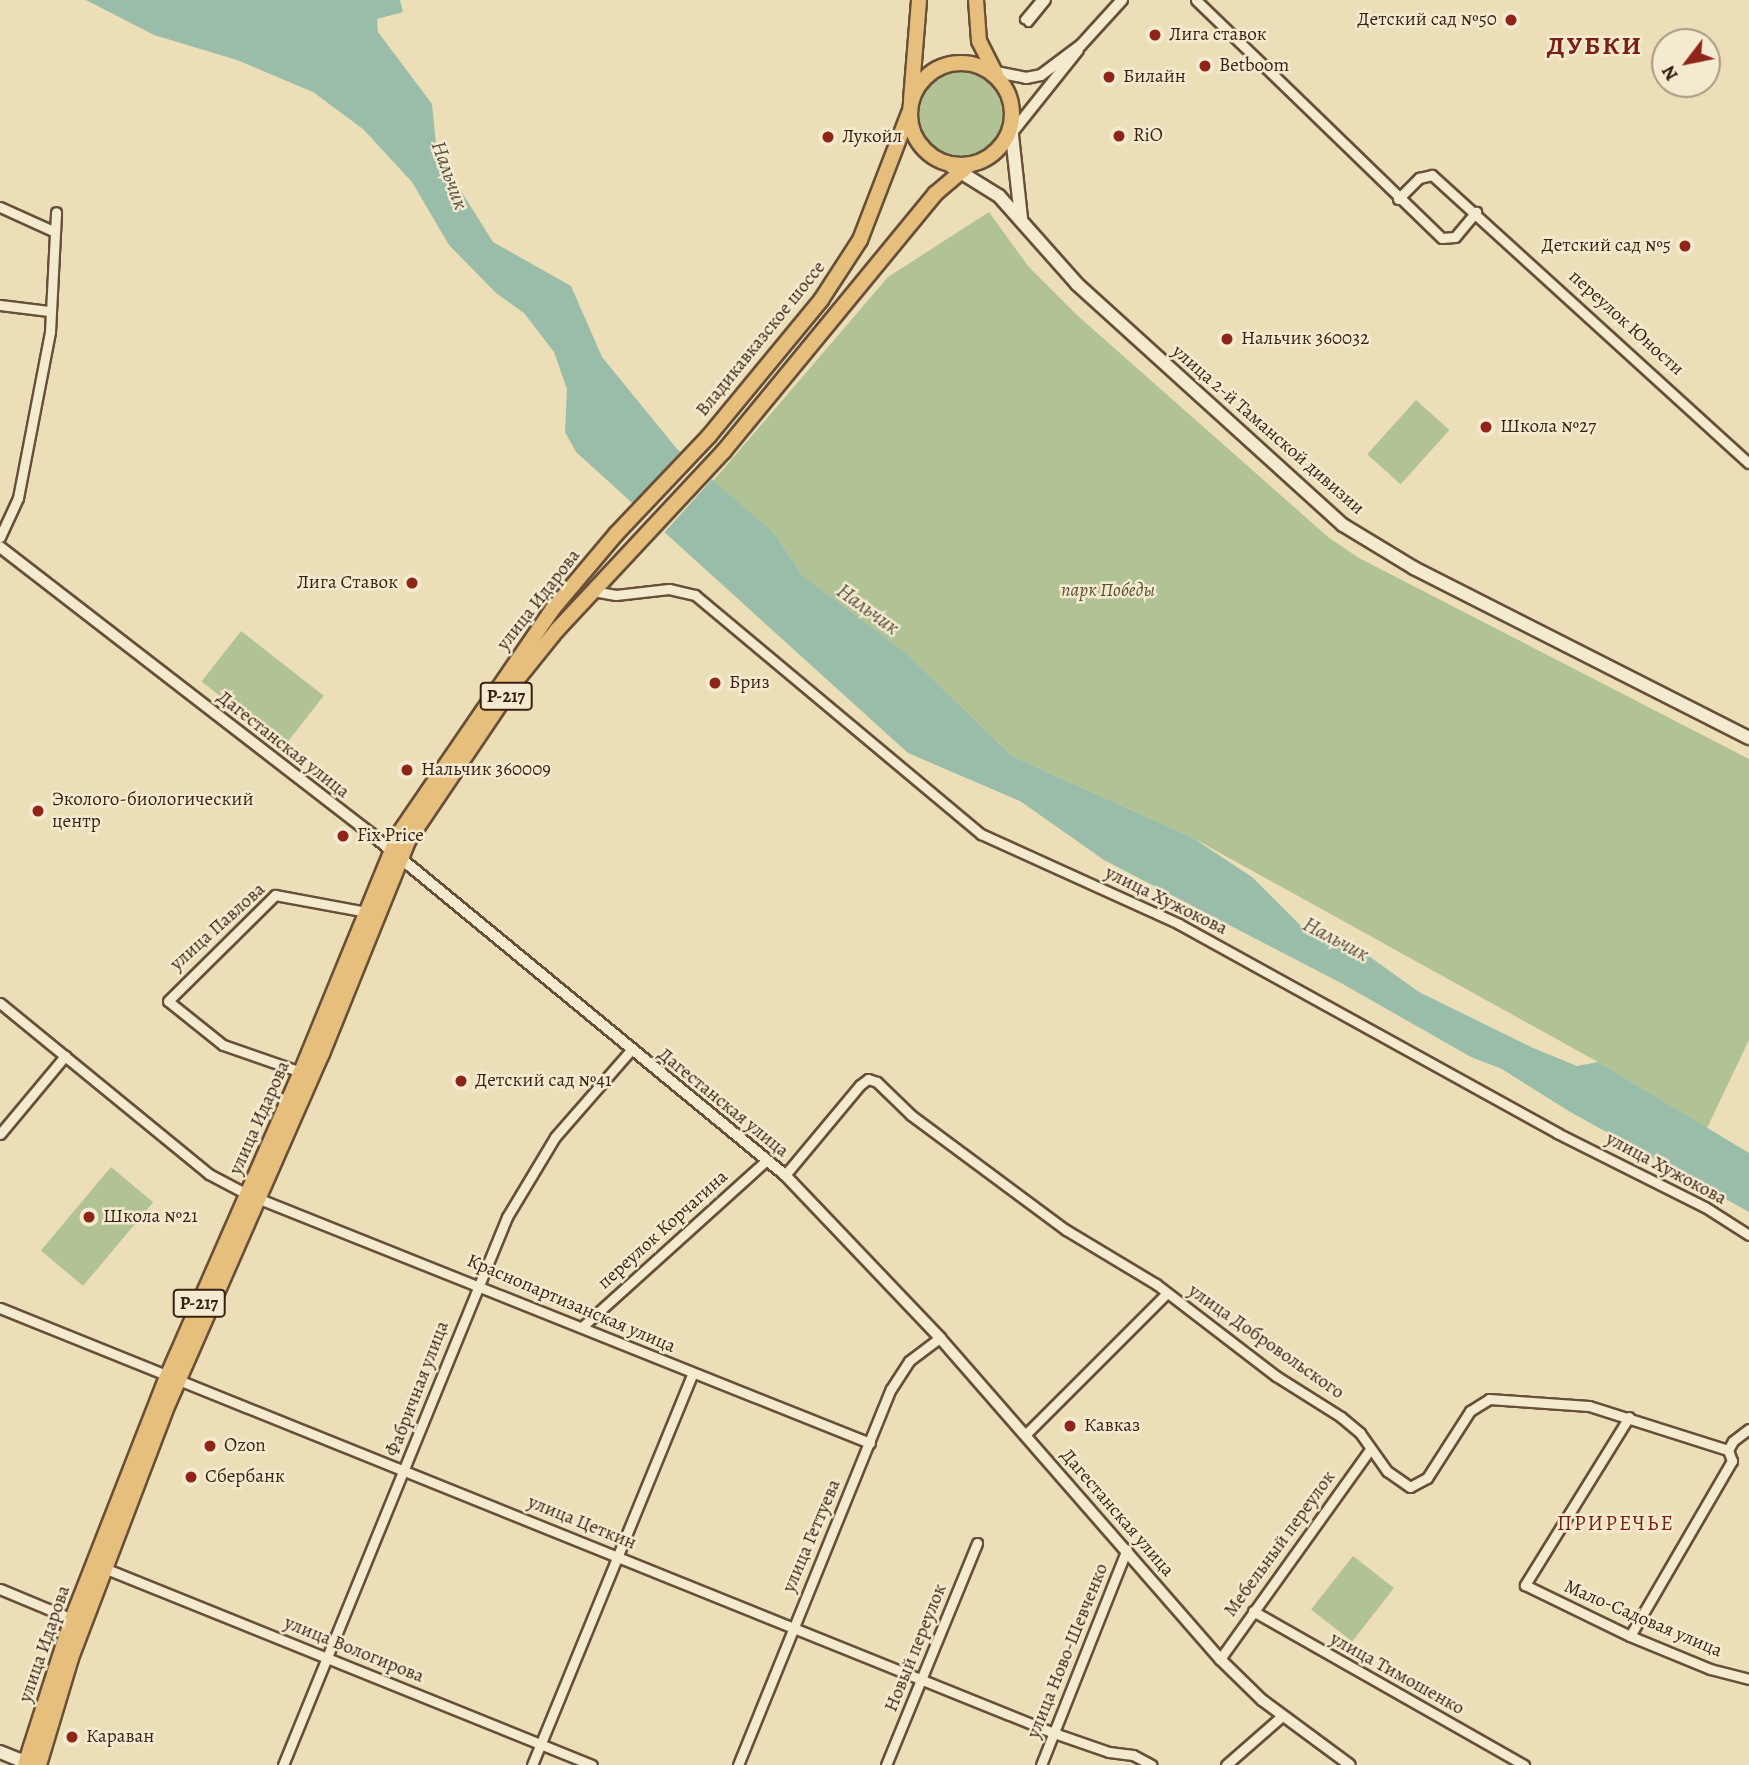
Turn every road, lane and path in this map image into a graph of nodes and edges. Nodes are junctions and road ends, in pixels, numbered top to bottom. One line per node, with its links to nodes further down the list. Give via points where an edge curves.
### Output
1 (919, 0): 9 (main road, Владикавказское шоссе / Р-217)
2 (976, 0): 8 (main road, via 979,41)
3 (1040, 0): 4 (street, via 1026,20)
4 (1046, 0)
5 (1122, 0): 7 (street)
6 (1196, 0): 12 (street)
7 (1081, 45): 8 (street, via 1041,75); 10 (street)
8 (994, 74): 9 (main road, Р-217, via 970,64 949,64 924,78); 10 (main road, via 1009,95)
9 (910, 107): 11 (main road, Р-217, via 920,146); 21 (main road, Владикавказское шоссе / Р-217, via 881,191 849,258 806,319 709,436)
10 (1009, 135): 11 (main road, Р-217, via 992,156); 16 (main road)
11 (960, 167): 16 (main road, улица 2-й Таманской дивизии); 24 (main road, улица Идарова / Р-217, via 724,450)
12 (1398, 199): 15 (street, переулок Юности, via 1419,178 1432,175); 15 (street, via 1447,240)
13 (0, 207): 17 (street)
14 (56, 212): 17 (street)
15 (1476, 212): 20 (street, переулок Юности)
16 (1021, 218): 25 (main road, улица 2-й Таманской дивизии, via 1077,284 1343,524 1414,568)
17 (53, 231): 19 (street)
18 (0, 305): 19 (street)
19 (49, 311): 22 (street, via 50,332 18,498)
20 (1749, 463)
21 (616, 534): 26 (main road, улица Идарова / Р-217, via 530,639 416,806)
22 (0, 537)
23 (0, 547): 26 (street, Дагестанская улица)
24 (593, 591): 26 (main road, улица Идарова / Р-217, via 516,681); 36 (street, улица Хужокова, via 616,595 669,589 695,595 874,750 981,834 1179,924 1557,1132 1705,1207)
25 (1749, 738)
26 (395, 856): 27 (main road, улица Идарова / Р-217); 29 (street, Дагестанская улица); 35 (main road, улица Идарова / Р-217, via 322,1054)
27 (368, 912): 31 (main road, улица Идарова / Р-217); 31 (street, улица Павлова, via 275,895 168,1001 223,1045)
28 (0, 1003): 30 (street, Краснопартизанская улица)
29 (630, 1051): 33 (street, Дагестанская улица); 37 (street, Фабричная улица, via 555,1137 507,1217)
30 (65, 1056): 32 (street); 35 (street, Краснопартизанская улица, via 209,1174)
31 (301, 1072): 35 (main road, улица Идарова / Р-217)
32 (0, 1134)
33 (767, 1160): 34 (street, Дагестанская улица); 40 (street, переулок Корчагина)
34 (785, 1175): 38 (street, улица Добровольского, via 868,1079 1066,1230); 41 (street, Дагестанская улица)
35 (252, 1196): 37 (street, Краснопартизанская улица); 43 (main road, улица Идарова / Р-217)
36 (1749, 1235)
37 (478, 1284): 40 (street, Краснопартизанская улица); 50 (street, Фабричная улица)
38 (1167, 1293): 46 (street); 49 (street, улица Добровольского, via 1276,1376 1340,1417 1368,1442)
39 (0, 1308): 43 (street, улица Цеткин)
40 (583, 1326): 42 (street, Краснопартизанская улица)
41 (940, 1338): 46 (street, Дагестанская улица); 47 (street, улица Геттуева, via 899,1373)
42 (692, 1374): 47 (street, Краснопартизанская улица); 53 (street)
43 (172, 1379): 50 (street, улица Цеткин); 54 (main road, улица Идарова / Р-217); 57 (main road, улица Идарова / Р-217)
44 (1629, 1417): 48 (street, улица Добровольского); 49 (street, улица Добровольского, via 1559,1401 1481,1401 1455,1430 1427,1478 1414,1486 1400,1483); 59 (street, Мало-Садовая улица, via 1525,1585)
45 (1749, 1429): 48 (street, via 1732,1441)
46 (1026, 1434): 52 (street, Дагестанская улица)
47 (870, 1443): 58 (street, улица Геттуева)
48 (1728, 1450): 59 (street, via 1732,1461)
49 (1370, 1451): 56 (street, Мебельный переулок)
50 (405, 1470): 53 (street, улица Цеткин); 60 (street, Фабричная улица)
51 (978, 1544): 63 (street, Новый переулок)
52 (1127, 1549): 61 (street, Дагестанская улица); 65 (street, улица Ново-Шевченко)
53 (620, 1557): 58 (street, улица Цеткин); 66 (street)
54 (104, 1568): 60 (street, улица Вологирова); 68 (main road, улица Идарова / Р-217)
55 (0, 1589): 57 (street)
56 (1253, 1611): 61 (street, Мебельный переулок); 78 (street, улица Тимошенко)
57 (72, 1619): 68 (main road, улица Идарова / Р-217)
58 (793, 1627): 63 (street, улица Цеткин); 72 (street, улица Геттуева)
59 (1630, 1636): 62 (street, Мало-Садовая улица, via 1710,1669)
60 (328, 1658): 66 (street, улица Вологирова); 69 (street, Фабричная улица)
61 (1220, 1659): 64 (street, Дагестанская улица)
62 (1749, 1679)
63 (921, 1680): 65 (street, улица Цеткин); 73 (street, Новый переулок)
64 (1282, 1716): 76 (street); 77 (street, Дагестанская улица)
65 (1054, 1733): 74 (street, улица Ново-Шевченко); 75 (street, улица Цеткин, via 1133,1755)
66 (540, 1744): 70 (street); 71 (street, улица Вологирова)
67 (0, 1752): 68 (main road)
68 (31, 1764)
69 (283, 1765)
70 (532, 1765)
71 (592, 1765)
72 (738, 1765)
73 (886, 1765)
74 (1041, 1765)
75 (1152, 1765)
76 (1226, 1765)
77 (1350, 1765)
78 (1524, 1765)

